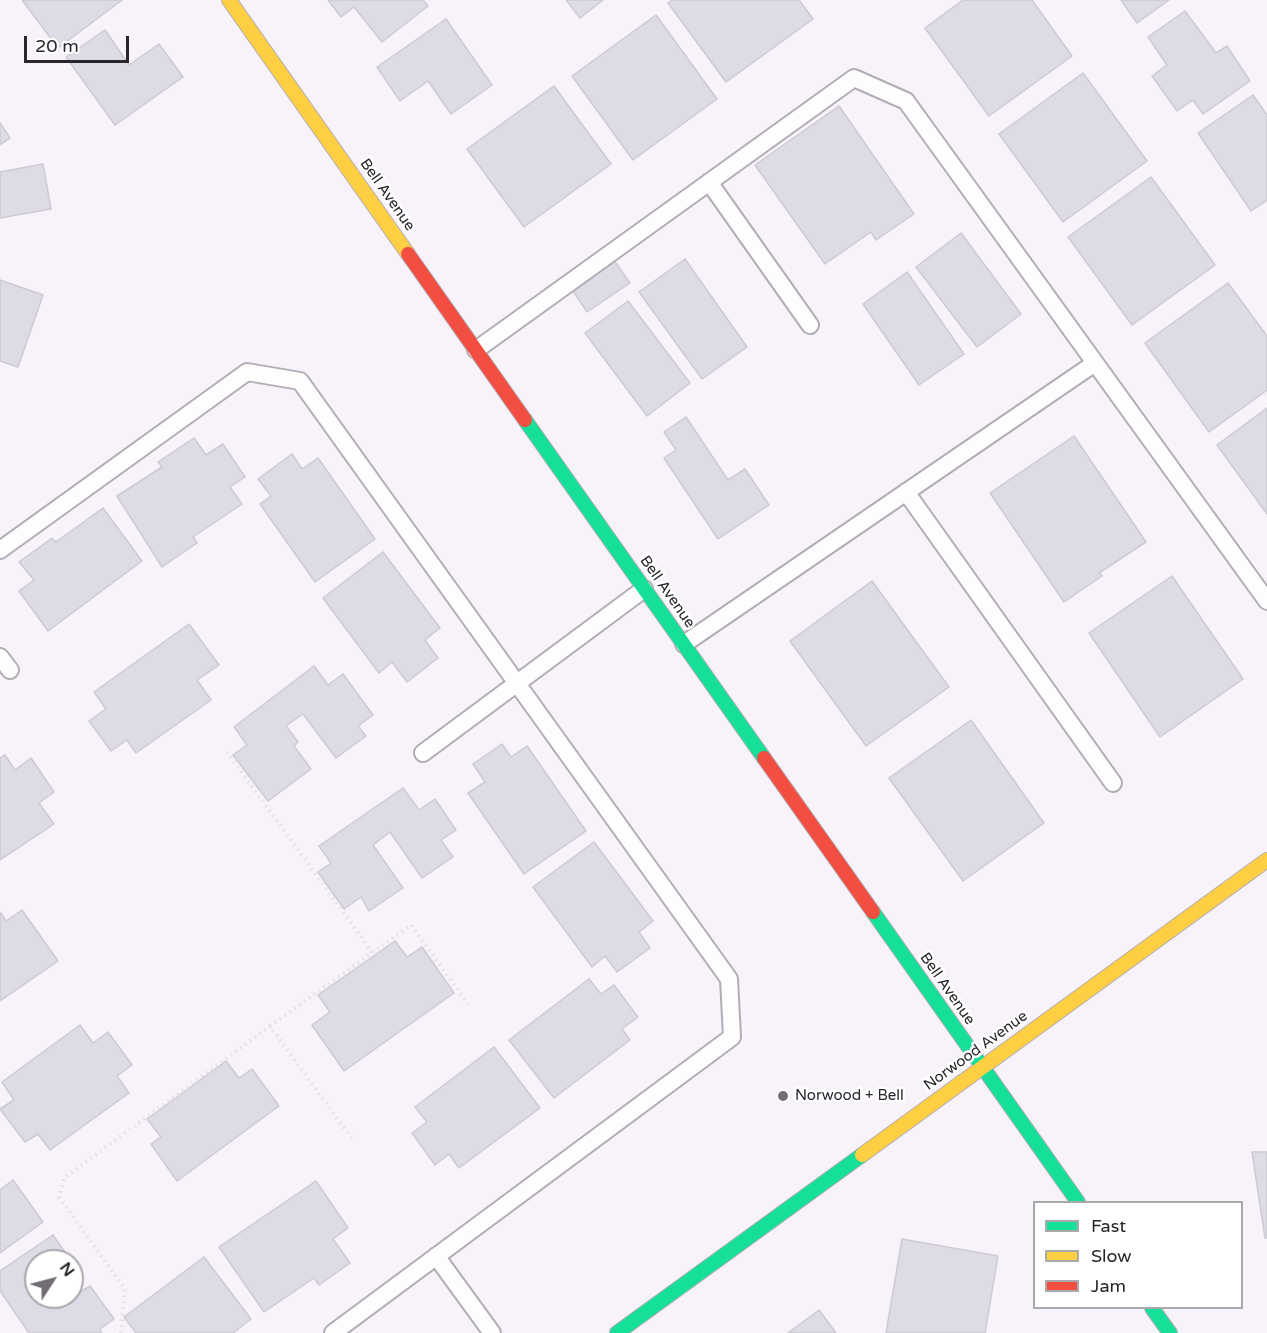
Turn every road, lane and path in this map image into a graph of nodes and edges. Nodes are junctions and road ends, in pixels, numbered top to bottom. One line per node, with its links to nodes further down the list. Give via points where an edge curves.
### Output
1 (229, 0): 4 (street, Bell Avenue)
2 (709, 182): 3 (lane); 4 (lane); 5 (lane, via 854,78 906,101)
3 (810, 326)
4 (476, 350): 8 (street, Bell Avenue)
5 (1095, 363): 6 (lane); 9 (lane)
6 (906, 492): 10 (lane); 14 (lane)
7 (0, 550): 11 (lane, via 247,372 300,381)
8 (644, 589): 10 (street, Bell Avenue); 11 (lane)
9 (1267, 601)
10 (684, 644): 19 (street, Bell Avenue)
11 (518, 684): 13 (lane); 22 (lane, via 729,978 732,1037)
12 (226, 752): 16 (path)
13 (423, 753)
14 (1113, 783)
15 (1267, 860): 19 (street, Norwood Avenue)
16 (372, 952): 17 (path, via 411,925); 18 (path)
17 (468, 1004)
18 (270, 1026): 20 (path); 24 (path, via 64,1178 59,1197 125,1289)
19 (983, 1067): 21 (street, Bell Avenue); 27 (street, Norwood Avenue)
20 (352, 1139)
21 (1077, 1201)
22 (436, 1256): 25 (lane); 26 (lane)
23 (1153, 1309): 28 (street)
24 (121, 1333)
25 (333, 1333)
26 (492, 1333)
27 (617, 1333)
28 (1170, 1333)

